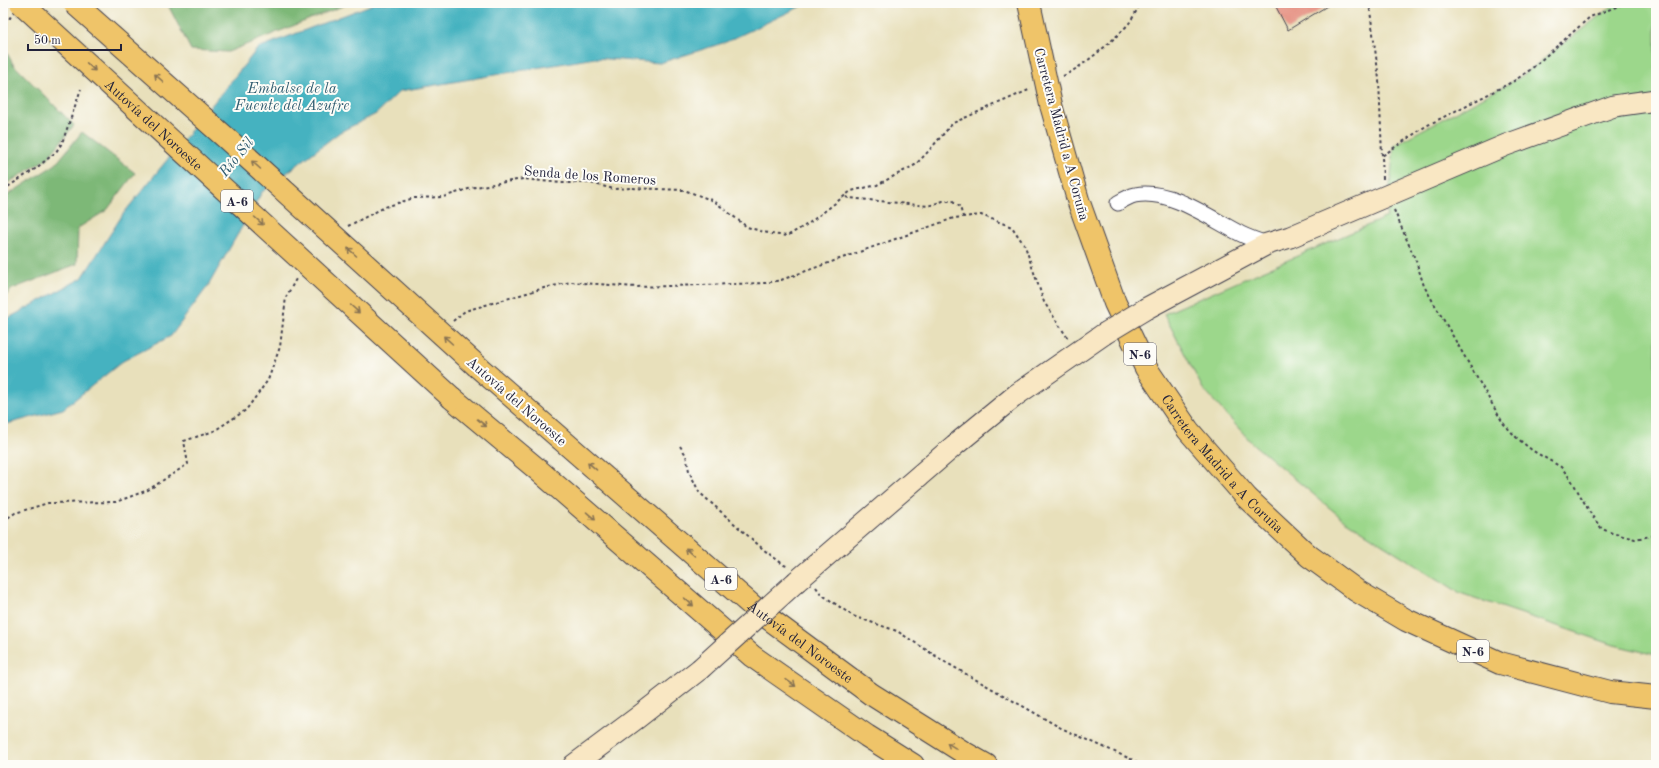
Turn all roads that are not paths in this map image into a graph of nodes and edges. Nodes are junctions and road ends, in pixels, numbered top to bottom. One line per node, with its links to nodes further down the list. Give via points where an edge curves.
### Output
1 (21, 3): 9 (highway, Autovía del Noroeste / A-6, one-way to 9, bridge, via 452,398 752,656)
2 (74, 3): 10 (highway, Autovía del Noroeste / A-6, one-way to 2, bridge, via 871,694 756,609 477,366)
3 (1029, 3): 7 (highway, Carretera Madrid a A Coruña / N-6, bridge, via 1052,105 1078,200 1115,303 1146,368 1188,430 1247,498 1309,556 1357,591 1406,620 1500,663 1610,692)
4 (1656, 100): 6 (street, via 1614,106 1506,145 1290,237)
5 (1118, 203): 6 (street, via 1134,195 1152,194 1173,200)
6 (1267, 244): 8 (street, bridge, via 1147,308 1104,334 1016,395 801,577 700,669)
7 (1656, 697)
8 (574, 765)
9 (913, 765)
10 (986, 765)

